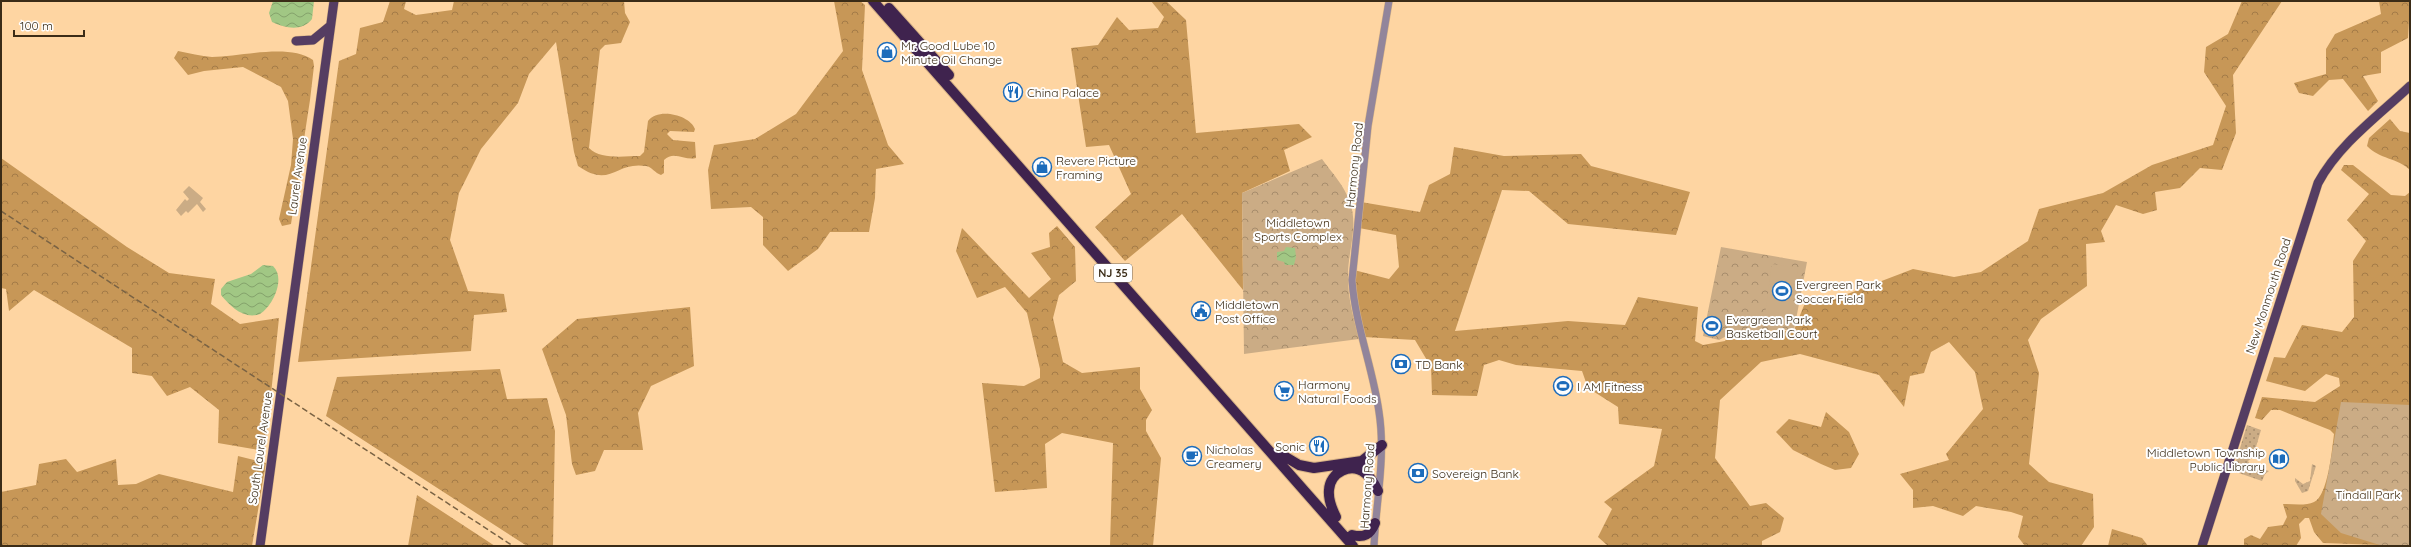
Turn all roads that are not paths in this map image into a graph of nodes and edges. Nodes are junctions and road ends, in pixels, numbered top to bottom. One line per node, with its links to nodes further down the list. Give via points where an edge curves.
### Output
1 (334, 1): 6 (main road, Laurel Avenue)
2 (873, 1): 15 (highway, NJ 35)
3 (882, 1): 5 (highway, NJ 35)
4 (1389, 1): 10 (street, Harmony Road, via 1368,126 1352,280 1377,400)
5 (889, 6): 11 (highway, NJ 35)
6 (330, 26): 7 (main road, via 313,40); 9 (main road, Laurel Avenue)
7 (296, 41)
8 (2410, 86): 19 (main road, New Monmouth Road, via 2347,143 2318,183)
9 (285, 353): 16 (main road, South Laurel Avenue)
10 (1382, 445): 11 (highway, via 1362,461 1314,468 1298,465); 12 (street, Harmony Road)
11 (1279, 453): 13 (highway, NJ 35)
12 (1378, 490): 13 (highway, via 1364,472 1351,468 1341,471 1333,477 1328,489); 14 (street, Harmony Road)
13 (1336, 517): 15 (highway, NJ 35)
14 (1375, 523): 15 (highway, via 1367,535); 18 (street, Harmony Road)
15 (1350, 541): 17 (highway, NJ 35)
16 (260, 546)
17 (1361, 546)
18 (1374, 546)
19 (2202, 546)

